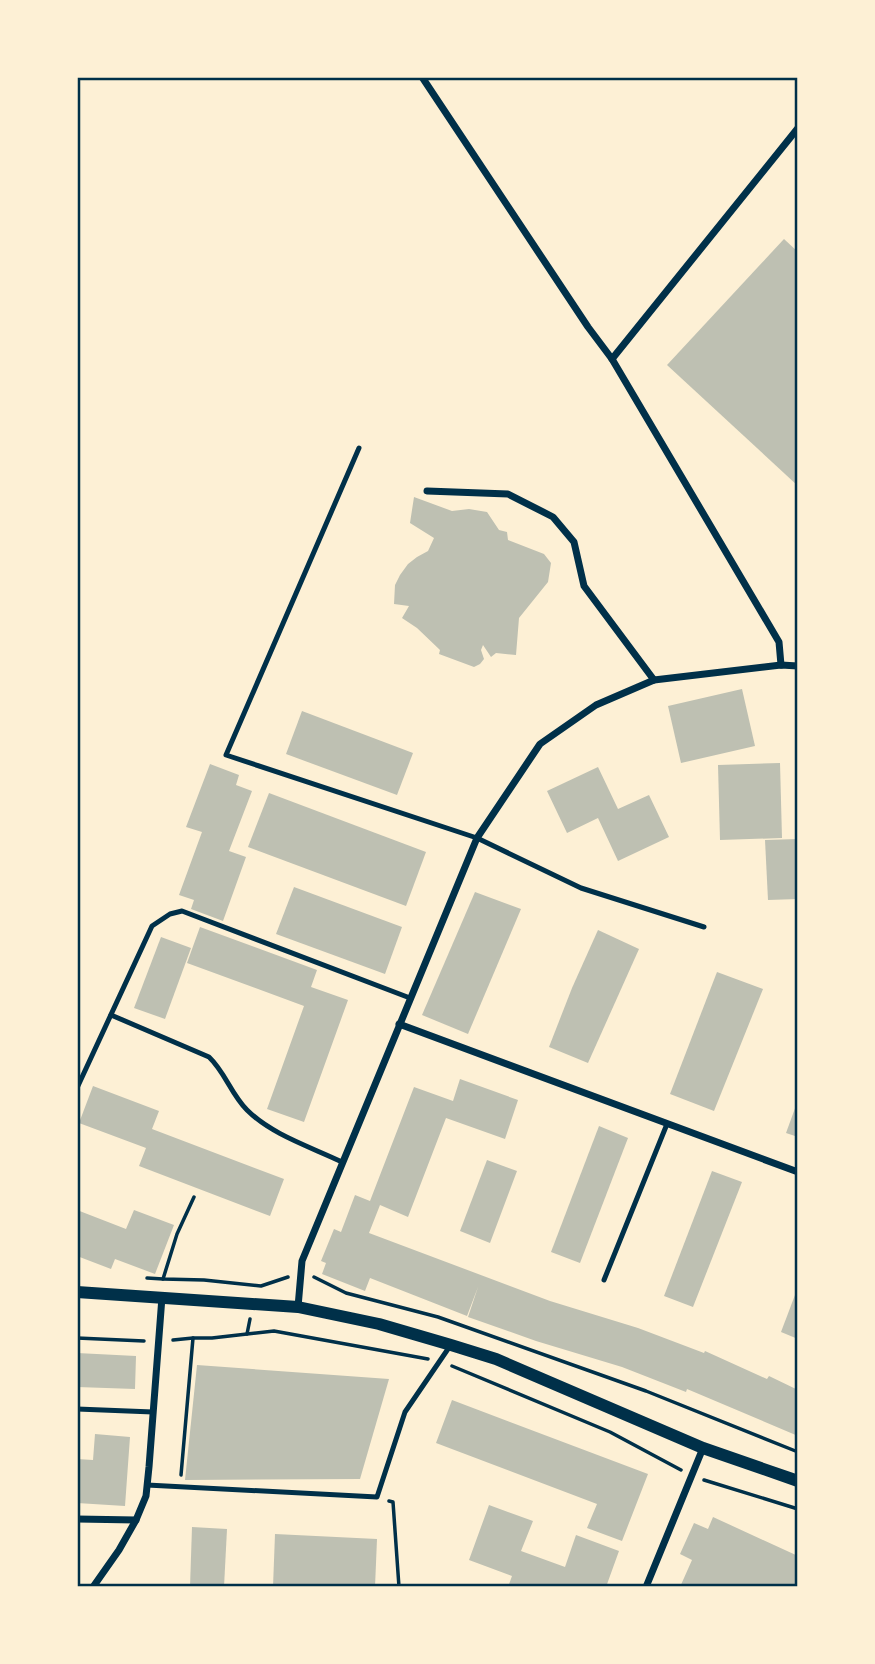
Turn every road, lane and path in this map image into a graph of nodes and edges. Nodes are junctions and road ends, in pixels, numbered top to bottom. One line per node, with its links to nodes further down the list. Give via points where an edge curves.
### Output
1 (422, 77): 3 (street)
2 (798, 128): 3 (street)
3 (612, 359): 6 (street, via 779,642)
4 (359, 448): 9 (lane, via 226,755)
5 (426, 491): 8 (street, via 508,494 553,517 574,542 584,586)
6 (780, 665): 7 (street); 8 (street)
7 (798, 666)
8 (654, 680): 9 (street, via 596,705 540,744)
9 (477, 838): 10 (lane, via 582,888); 11 (street)
10 (704, 927)
11 (410, 998): 12 (lane, via 182,911 152,926); 13 (street)
12 (111, 1015): 14 (lane); 16 (lane, via 209,1057 259,1120)
13 (399, 1024): 15 (street); 16 (street)
14 (77, 1088)
15 (667, 1124): 17 (street); 20 (lane)
16 (342, 1162): 19 (street)
17 (798, 1172)
18 (194, 1197): 21 (path, via 163,1279)
19 (301, 1271): 21 (path); 25 (street); 35 (path, via 346,1293 438,1317 646,1391)
20 (604, 1280)
21 (253, 1285): 24 (path)
22 (77, 1292): 23 (street)
23 (162, 1297): 24 (street); 29 (street)
24 (253, 1304): 25 (street); 26 (path)
25 (298, 1307): 30 (street)
26 (247, 1334): 28 (path); 31 (path, via 274,1331)
27 (77, 1338): 29 (path)
28 (192, 1338): 29 (path); 39 (path)
29 (159, 1342): 33 (street)
30 (451, 1345): 31 (lane); 34 (street, via 496,1359)
31 (440, 1361): 36 (path, via 610,1432); 40 (lane, via 405,1412)
32 (77, 1409): 33 (lane)
33 (153, 1412): 38 (street)
34 (703, 1448): 36 (street); 37 (street)
35 (798, 1452)
36 (692, 1476): 41 (path); 46 (street)
37 (798, 1480)
38 (147, 1485): 39 (lane); 43 (street)
39 (180, 1487): 40 (lane)
40 (377, 1497): 45 (path, via 393,1502)
41 (798, 1509)
42 (77, 1519): 43 (street)
43 (136, 1520): 44 (street)
44 (93, 1587)
45 (399, 1587)
46 (646, 1587)

